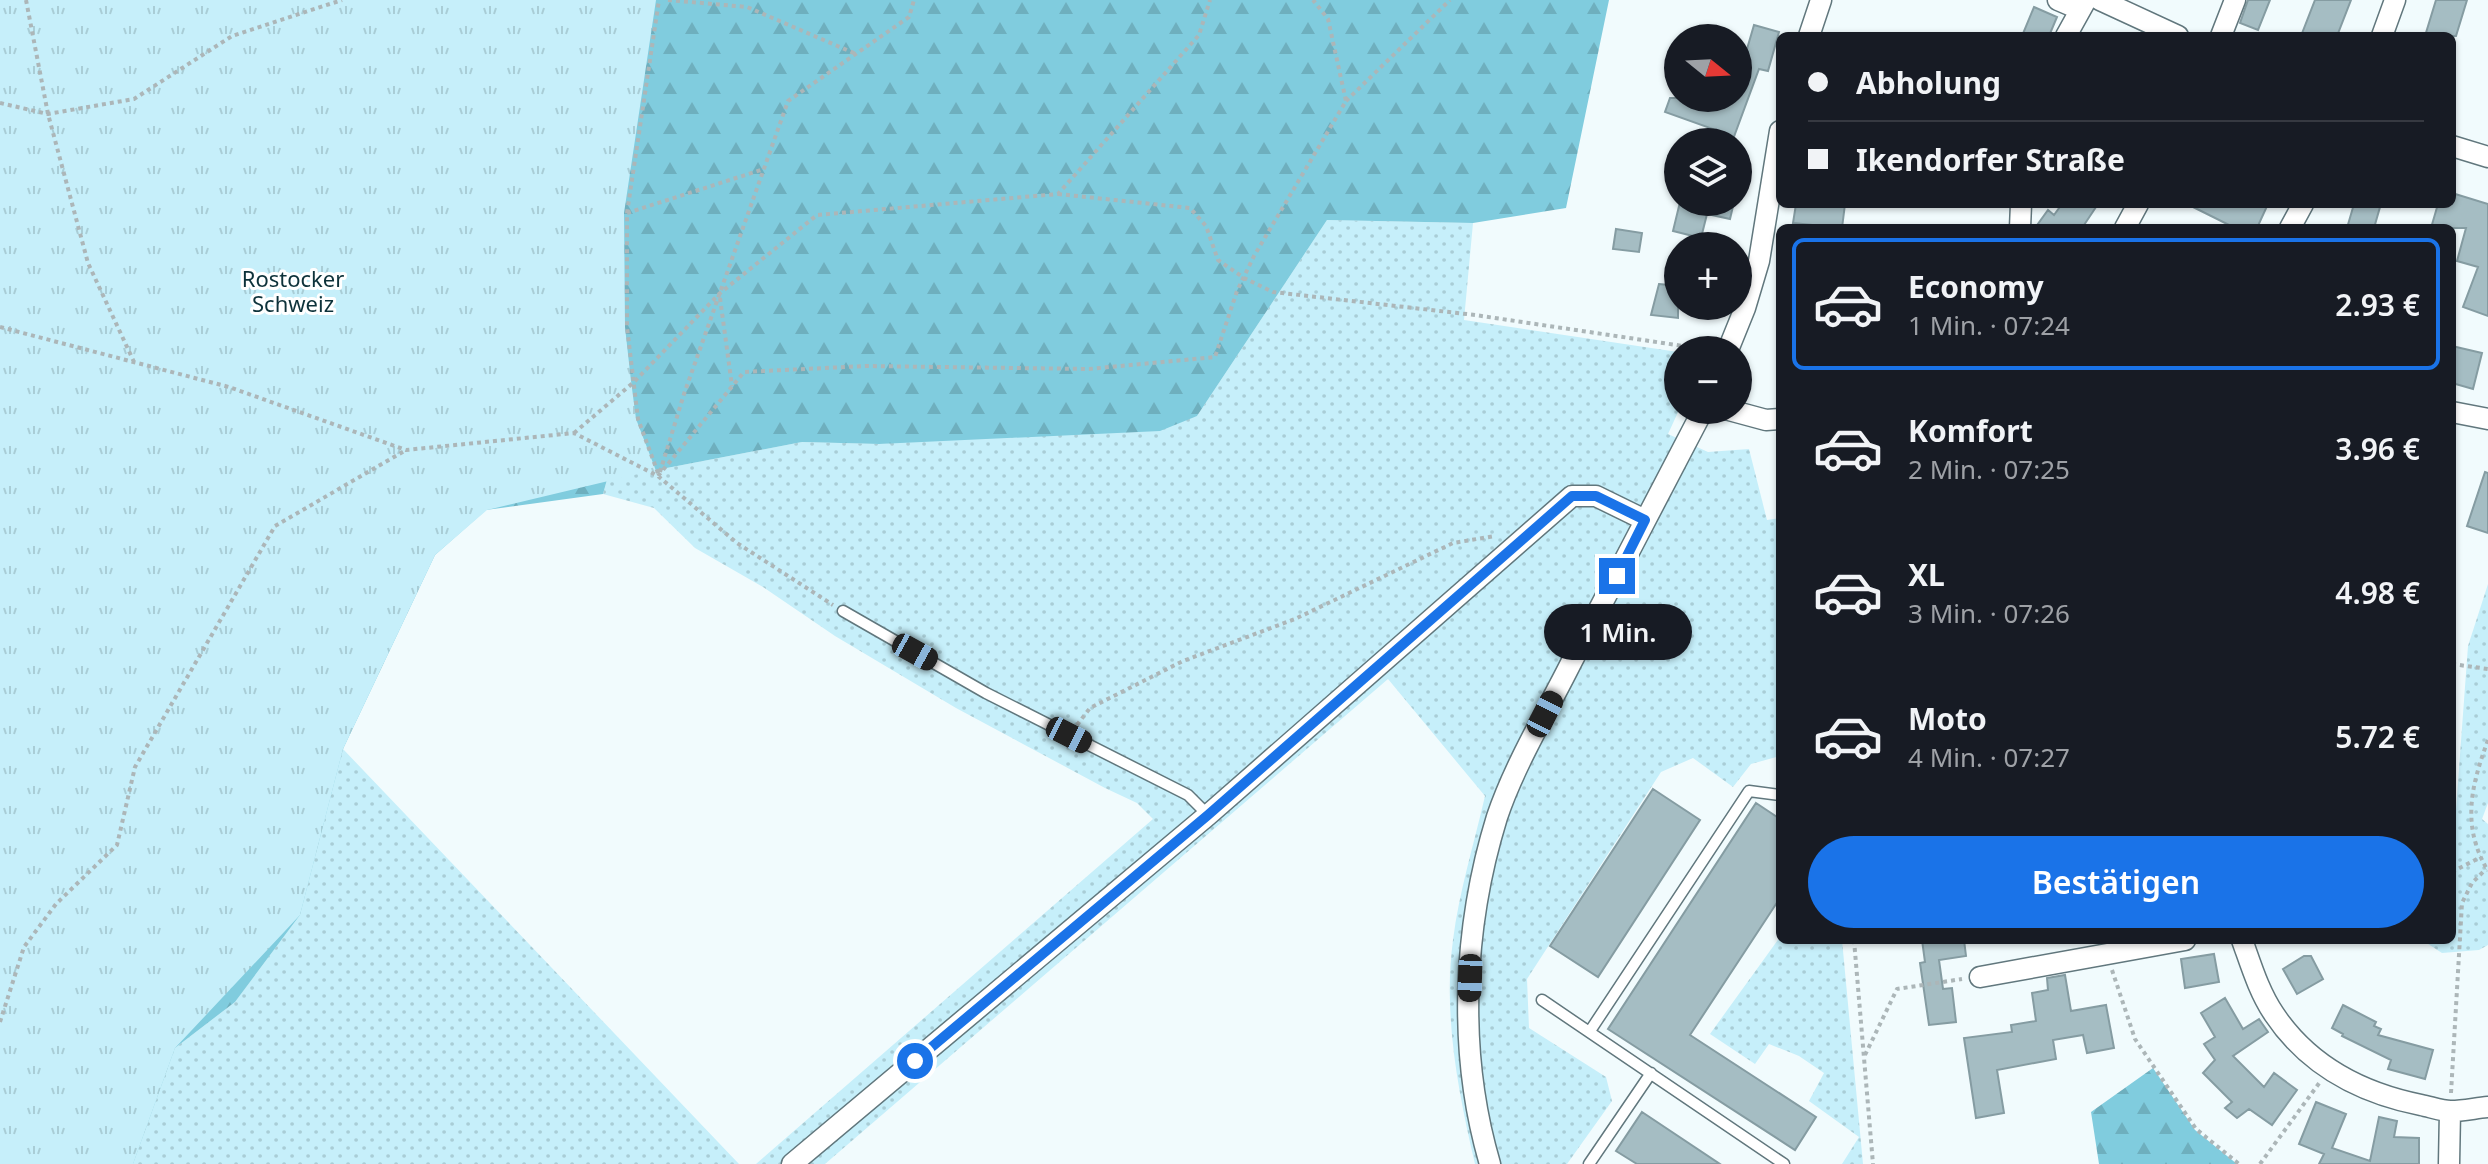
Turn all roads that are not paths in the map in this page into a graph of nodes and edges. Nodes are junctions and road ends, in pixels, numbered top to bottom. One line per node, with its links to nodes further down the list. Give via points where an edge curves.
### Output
1 (1821, 0): 7 (street)
2 (2058, 0): 6 (street)
3 (2100, 0): 9 (street)
4 (2235, 0): 10 (street)
5 (2395, 0): 11 (street)
6 (2083, 5): 8 (street)
7 (1810, 32)
8 (2068, 32)
9 (2169, 32)
10 (2223, 32)
11 (2383, 32)
12 (2456, 147): 14 (street)
13 (1776, 156): 15 (street, via 1759,261)
14 (2488, 157)
15 (1734, 336)
16 (2456, 413): 19 (street)
17 (1752, 416): 18 (street)
18 (1776, 419)
19 (2488, 419)
20 (1696, 424): 21 (street)
21 (1645, 520): 24 (street, via 1596,496 1572,496); 35 (street, via 1530,742 1498,814 1481,879 1470,953 1468,1029 1473,1090)
22 (843, 611): 24 (lane, via 986,693 1188,795)
23 (1776, 794): 30 (lane, via 1749,791)
24 (1208, 815): 34 (street)
25 (2142, 944): 27 (street)
26 (2243, 944): 33 (street, via 2272,1012 2298,1046 2328,1070 2369,1090)
27 (2099, 948): 28 (street)
28 (1980, 977)
29 (1542, 1000): 30 (lane)
30 (1590, 1031): 31 (lane)
31 (1651, 1073): 36 (lane); 37 (lane)
32 (2488, 1107): 33 (street)
33 (2450, 1111): 38 (street)
34 (792, 1164)
35 (1490, 1164)
36 (1589, 1164)
37 (1784, 1164)
38 (2449, 1164)

